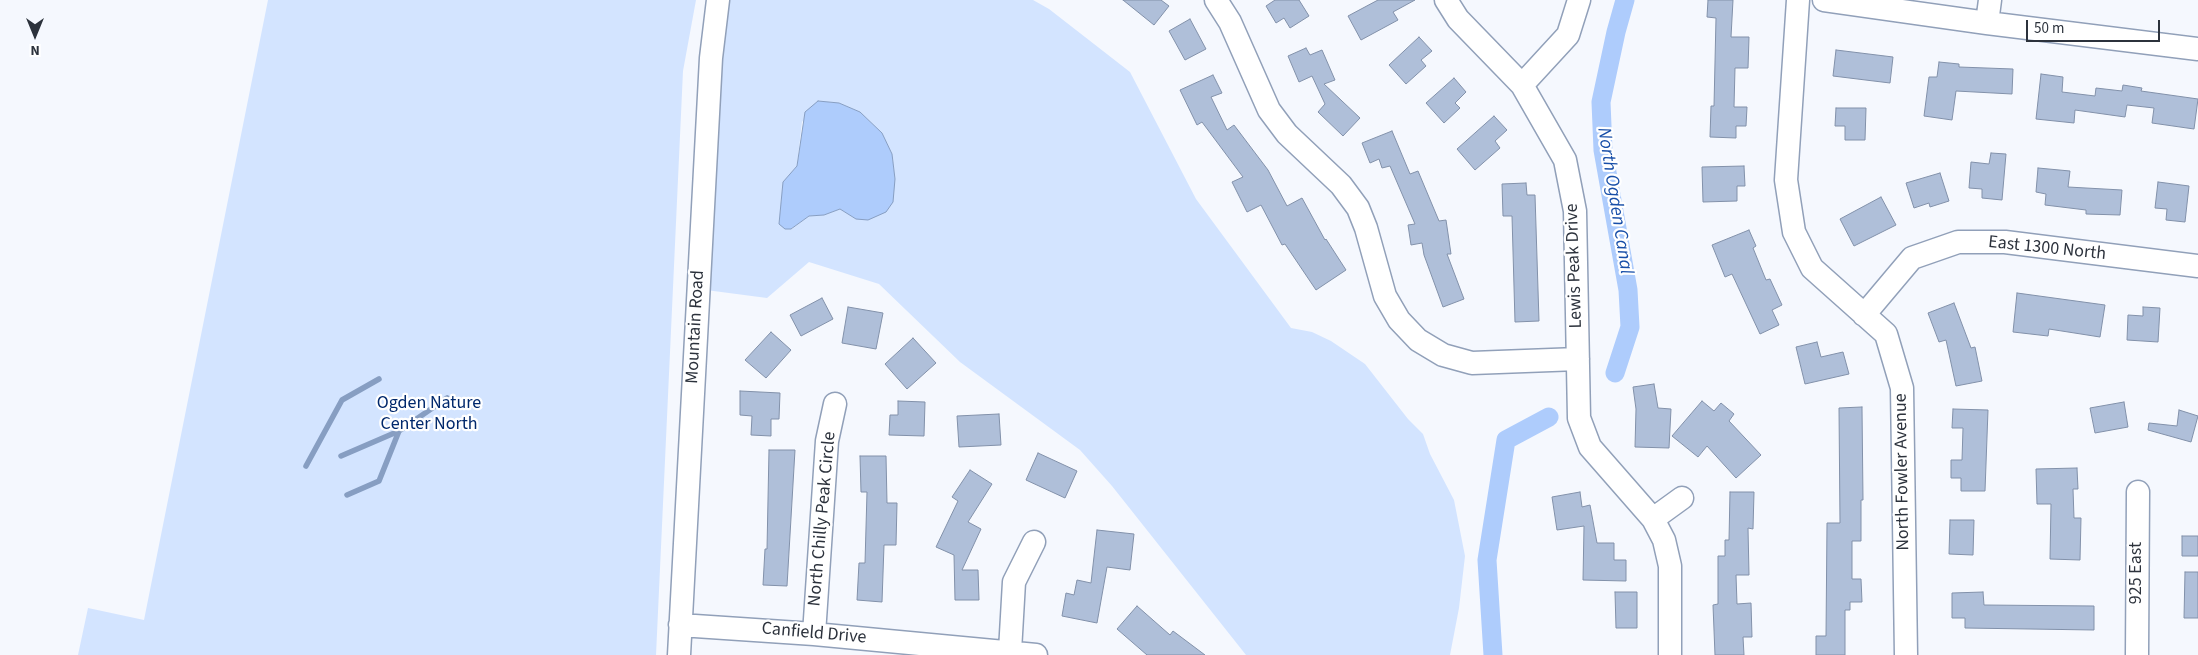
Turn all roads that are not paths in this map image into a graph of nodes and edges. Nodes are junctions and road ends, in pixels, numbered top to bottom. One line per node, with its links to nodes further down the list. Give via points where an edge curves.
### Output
1 (718, 0): 19 (street, Mountain Road, via 710,68)
2 (1216, 0): 13 (street, via 1230,22 1269,110 1287,134 1341,186 1358,208 1385,296 1399,320 1418,340 1443,355 1472,363)
3 (1446, 0): 10 (street, Lewis Peak Drive, via 1458,19)
4 (1579, 0): 10 (street, via 1568,34)
5 (1798, 0): 12 (street, North Fowler Avenue, via 1786,180 1794,232 1812,268)
6 (1824, 0): 8 (street)
7 (1990, 0): 8 (street)
8 (1986, 24): 9 (street)
9 (2198, 49)
10 (1522, 85): 13 (street, Lewis Peak Drive, via 1565,160 1575,211)
11 (2198, 266): 12 (street, East 1300 North, via 2005,242 1958,242 1912,258)
12 (1864, 315): 25 (street, North Fowler Avenue, via 1886,334 1902,388)
13 (1578, 359): 17 (street, Lewis Peak Drive, via 1579,418 1590,447)
14 (835, 404): 20 (street, North Chilly Peak Circle, via 827,442)
15 (2138, 492): 26 (street, 925 East)
16 (1682, 498): 17 (street)
17 (1653, 519): 24 (street, Lewis Peak Drive, via 1664,540 1670,566)
18 (1034, 542): 21 (street, via 1014,582)
19 (680, 625): 20 (street, Canfield Drive); 22 (street, Mountain Road)
20 (814, 634): 21 (street, Canfield Drive)
21 (1010, 651): 23 (street, Canfield Drive)
22 (679, 655)
23 (1036, 655)
24 (1670, 655)
25 (1906, 655)
26 (2137, 655)

